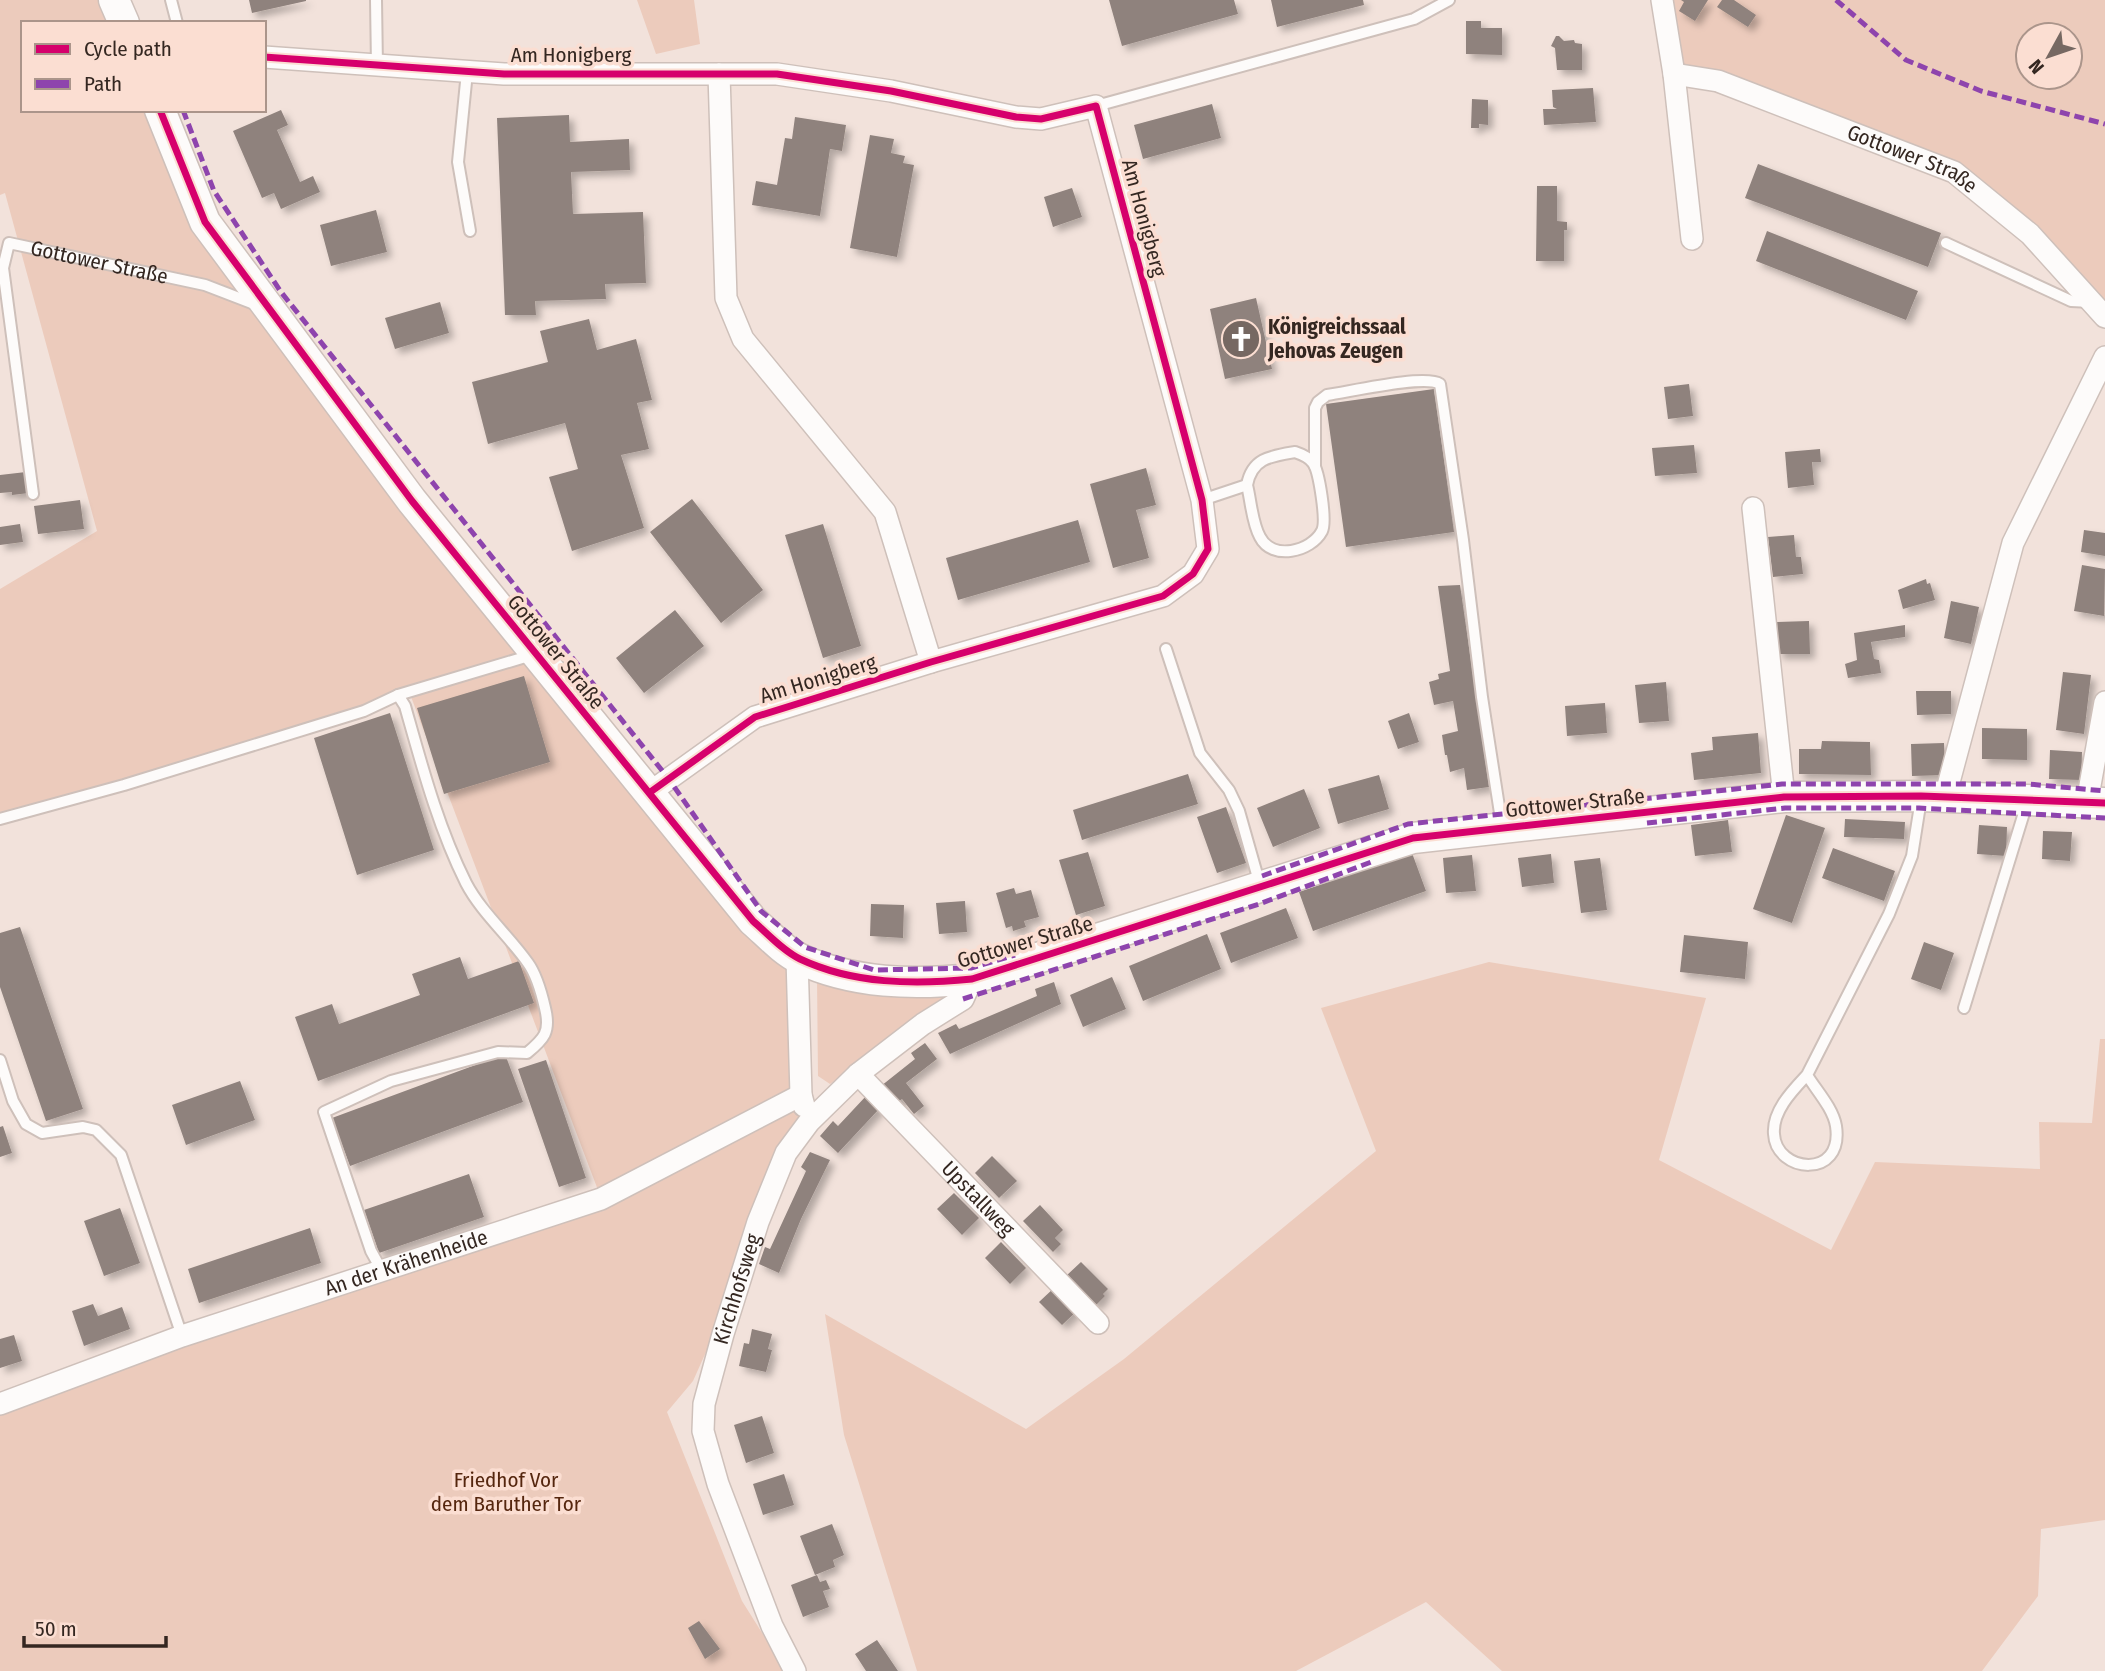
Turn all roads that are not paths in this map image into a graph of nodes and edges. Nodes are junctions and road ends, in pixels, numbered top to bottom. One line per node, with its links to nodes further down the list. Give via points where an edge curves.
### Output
1 (114, 0): 6 (street)
2 (171, 0): 7 (lane)
3 (376, 0): 9 (lane)
4 (1449, 0): 13 (lane, via 1414,19)
5 (1662, 0): 12 (street)
6 (123, 21)
7 (176, 21)
8 (266, 57): 9 (street, Am Honigberg)
9 (377, 66): 10 (street, Am Honigberg)
10 (467, 72): 11 (street, Am Honigberg); 15 (lane, via 458,162)
11 (719, 74): 13 (street, Am Honigberg, via 777,74 1016,117 1041,119); 28 (street, via 726,298 743,340 885,512)
12 (1674, 74): 16 (street); 18 (street, Gottower Straße, via 1718,81 1954,172 2030,234)
13 (1096, 106): 24 (street, Am Honigberg)
14 (161, 112): 19 (street, Gottower Straße, via 205,222)
15 (470, 231)
16 (1692, 239)
17 (1946, 243): 18 (lane)
18 (2098, 309)
19 (270, 310): 23 (lane, Gottower Straße, via 205,285 9,243 3,268); 27 (street, Gottower Straße, via 412,502)
20 (2105, 357): 33 (street, via 2013,543)
21 (1315, 466): 22 (lane, via 1295,452 1267,457 1250,473); 22 (lane, via 1325,522 1306,546 1274,551 1261,540); 37 (lane, via 1315,408 1321,398 1417,381 1440,384)
22 (1247, 485): 24 (lane)
23 (33, 494)
24 (1202, 500): 28 (street, Am Honigberg, via 1208,549 1193,574 1163,596)
25 (1753, 508): 32 (street)
26 (1166, 649): 38 (lane, via 1200,753 1239,811)
27 (534, 654): 29 (lane); 31 (street, Gottower Straße)
28 (931, 662): 31 (street, Am Honigberg, via 755,717)
29 (398, 695): 36 (lane, via 350,715); 47 (lane, via 467,885 529,965 545,1008 547,1028 543,1040 527,1053 498,1052 391,1081 324,1112)
30 (2105, 702): 35 (street)
31 (649, 793): 39 (street, Gottower Straße, via 753,921)
32 (1784, 797): 33 (street, Gottower Straße); 37 (street, Gottower Straße)
33 (1933, 797): 34 (street, Gottower Straße); 44 (lane, via 1889,914)
34 (2028, 800): 35 (street, Gottower Straße); 41 (lane)
35 (2096, 802)
36 (0, 819)
37 (1502, 828): 38 (street, Gottower Straße, via 1413,838)
38 (1261, 887): 40 (street, Gottower Straße)
39 (797, 958): 40 (street, Gottower Straße, via 874,981); 45 (street)
40 (972, 979): 43 (street, Kirchhofsweg, via 962,999)
41 (1964, 1008)
42 (0, 1059): 49 (lane, via 13,1101 26,1124 42,1133 83,1127 96,1130 121,1155)
43 (858, 1074): 46 (street, Kirchhofsweg); 48 (street, Upstallweg)
44 (1807, 1075): 44 (lane, via 1836,1125 1836,1143 1829,1157 1814,1166 1785,1156 1773,1135 1779,1111)
45 (801, 1094): 46 (street); 47 (street, An der Krähenheide, via 601,1199)
46 (809, 1122): 51 (street, Kirchhofsweg, via 786,1153 758,1222 704,1404 704,1431 718,1484 772,1626)
47 (382, 1271): 49 (street, An der Krähenheide)
48 (1098, 1323)
49 (182, 1336): 50 (street, An der Krähenheide)
50 (0, 1404)
51 (795, 1671)

